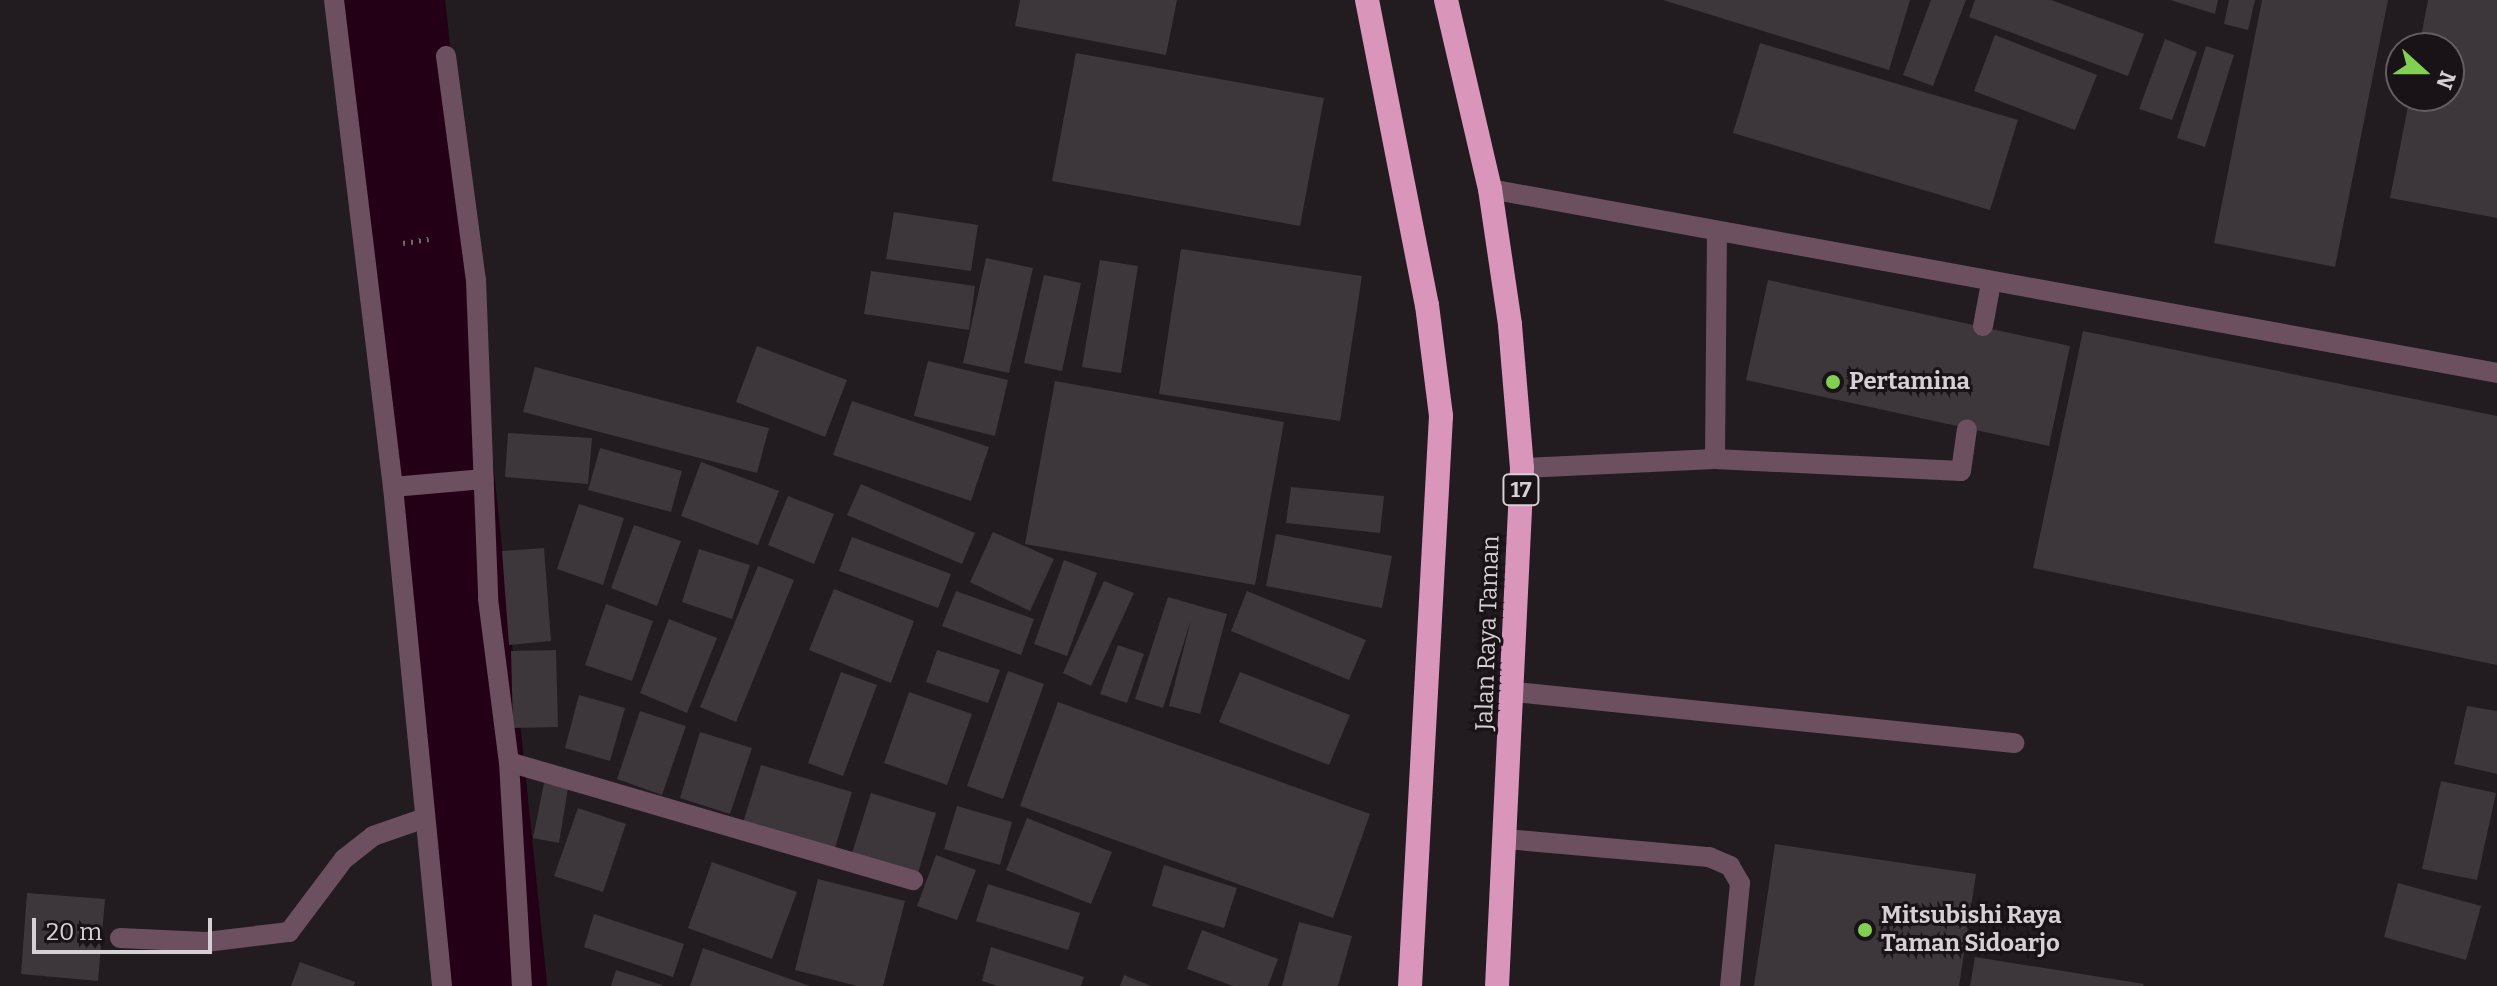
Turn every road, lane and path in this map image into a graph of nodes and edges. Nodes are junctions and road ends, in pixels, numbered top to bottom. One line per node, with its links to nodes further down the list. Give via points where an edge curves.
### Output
1 (334, 0): 16 (street)
2 (1367, 0): 26 (highway, via 1427,305 1441,416)
3 (1446, 0): 5 (highway, Jalan Raya Taman / 17)
4 (446, 56): 15 (street, via 476,280)
5 (1490, 189): 6 (street); 14 (highway, Jalan Raya Taman / 17, via 1510,325)
6 (1717, 234): 9 (street); 13 (street)
7 (438, 238): 8 (path)
8 (402, 243)
9 (1991, 283): 10 (street); 11 (street)
10 (1983, 326)
11 (2497, 373)
12 (1967, 429): 13 (street, via 1961,471)
13 (1715, 459): 14 (street)
14 (1522, 468): 17 (highway, Jalan Raya Taman / 17)
15 (484, 479): 16 (street); 19 (street, via 488,599)
16 (393, 487): 20 (street)
17 (1515, 692): 18 (street); 21 (highway, Jalan Raya Taman / 17)
18 (2014, 743)
19 (509, 762): 22 (street); 25 (street)
20 (425, 818): 23 (street, via 373,836 344,859 289,932 206,942); 24 (street)
21 (1506, 839): 27 (highway, Jalan Raya Taman / 17); 28 (street, via 1709,857 1730,866 1740,883)
22 (913, 880)
23 (120, 938)
24 (442, 986)
25 (522, 986)
26 (1410, 986)
27 (1497, 986)
28 (1730, 986)

